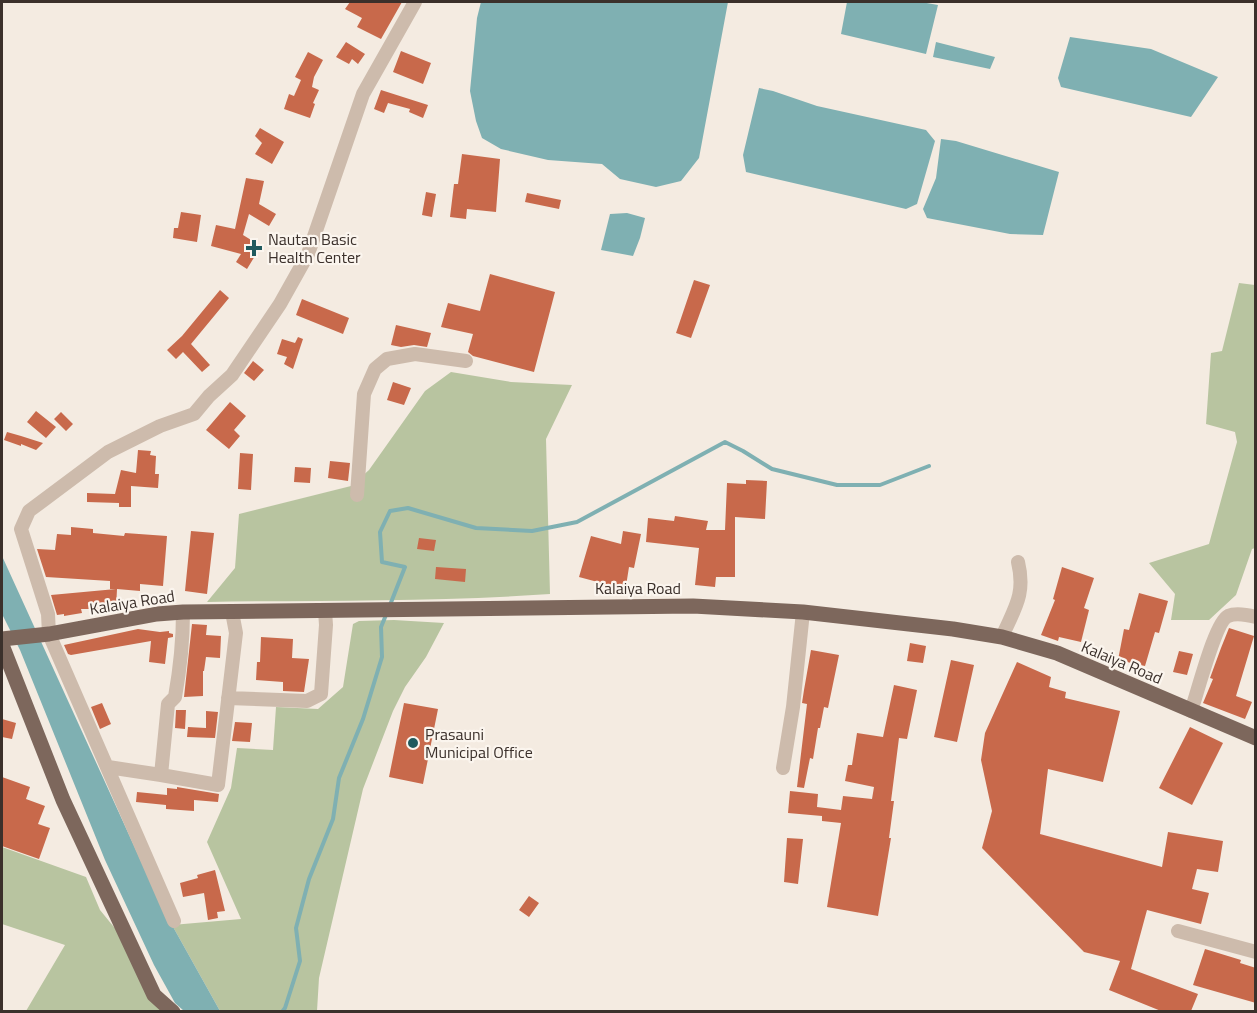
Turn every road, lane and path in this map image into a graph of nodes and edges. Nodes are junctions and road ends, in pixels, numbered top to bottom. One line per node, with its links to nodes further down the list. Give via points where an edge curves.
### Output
1 (415, 2): 10 (street, via 363,94 308,254 232,375 194,414 108,452 29,511 21,529 48,614)
2 (466, 360): 3 (street, via 415,354 387,359 375,369 364,394)
3 (357, 495)
4 (1018, 562): 11 (street, via 1018,605)
5 (325, 611): 7 (main road, Kalaiya Road); 8 (main road, Kalaiya Road, via 693,606); 13 (street, via 321,694 307,701)
6 (183, 612): 7 (main road, Kalaiya Road); 10 (main road, Kalaiya Road); 18 (street, via 179,671 175,698 168,704)
7 (232, 612): 13 (street, via 236,633)
8 (802, 612): 11 (main road, Kalaiya Road); 17 (street)
9 (1256, 617): 14 (street, via 1229,616 1221,621)
10 (48, 634): 12 (main road, Kalaiya Road); 16 (street)
11 (1002, 637): 14 (main road, Kalaiya Road, via 1057,654)
12 (5, 641): 22 (main road, via 63,800 154,995)
13 (228, 698): 18 (street, via 218,785)
14 (1191, 711): 15 (main road, Kalaiya Road)
15 (1256, 738)
16 (108, 767): 18 (street); 19 (street)
17 (783, 768)
18 (161, 775)
19 (174, 921)
20 (1178, 931): 21 (street)
21 (1256, 952)
22 (173, 1011)

